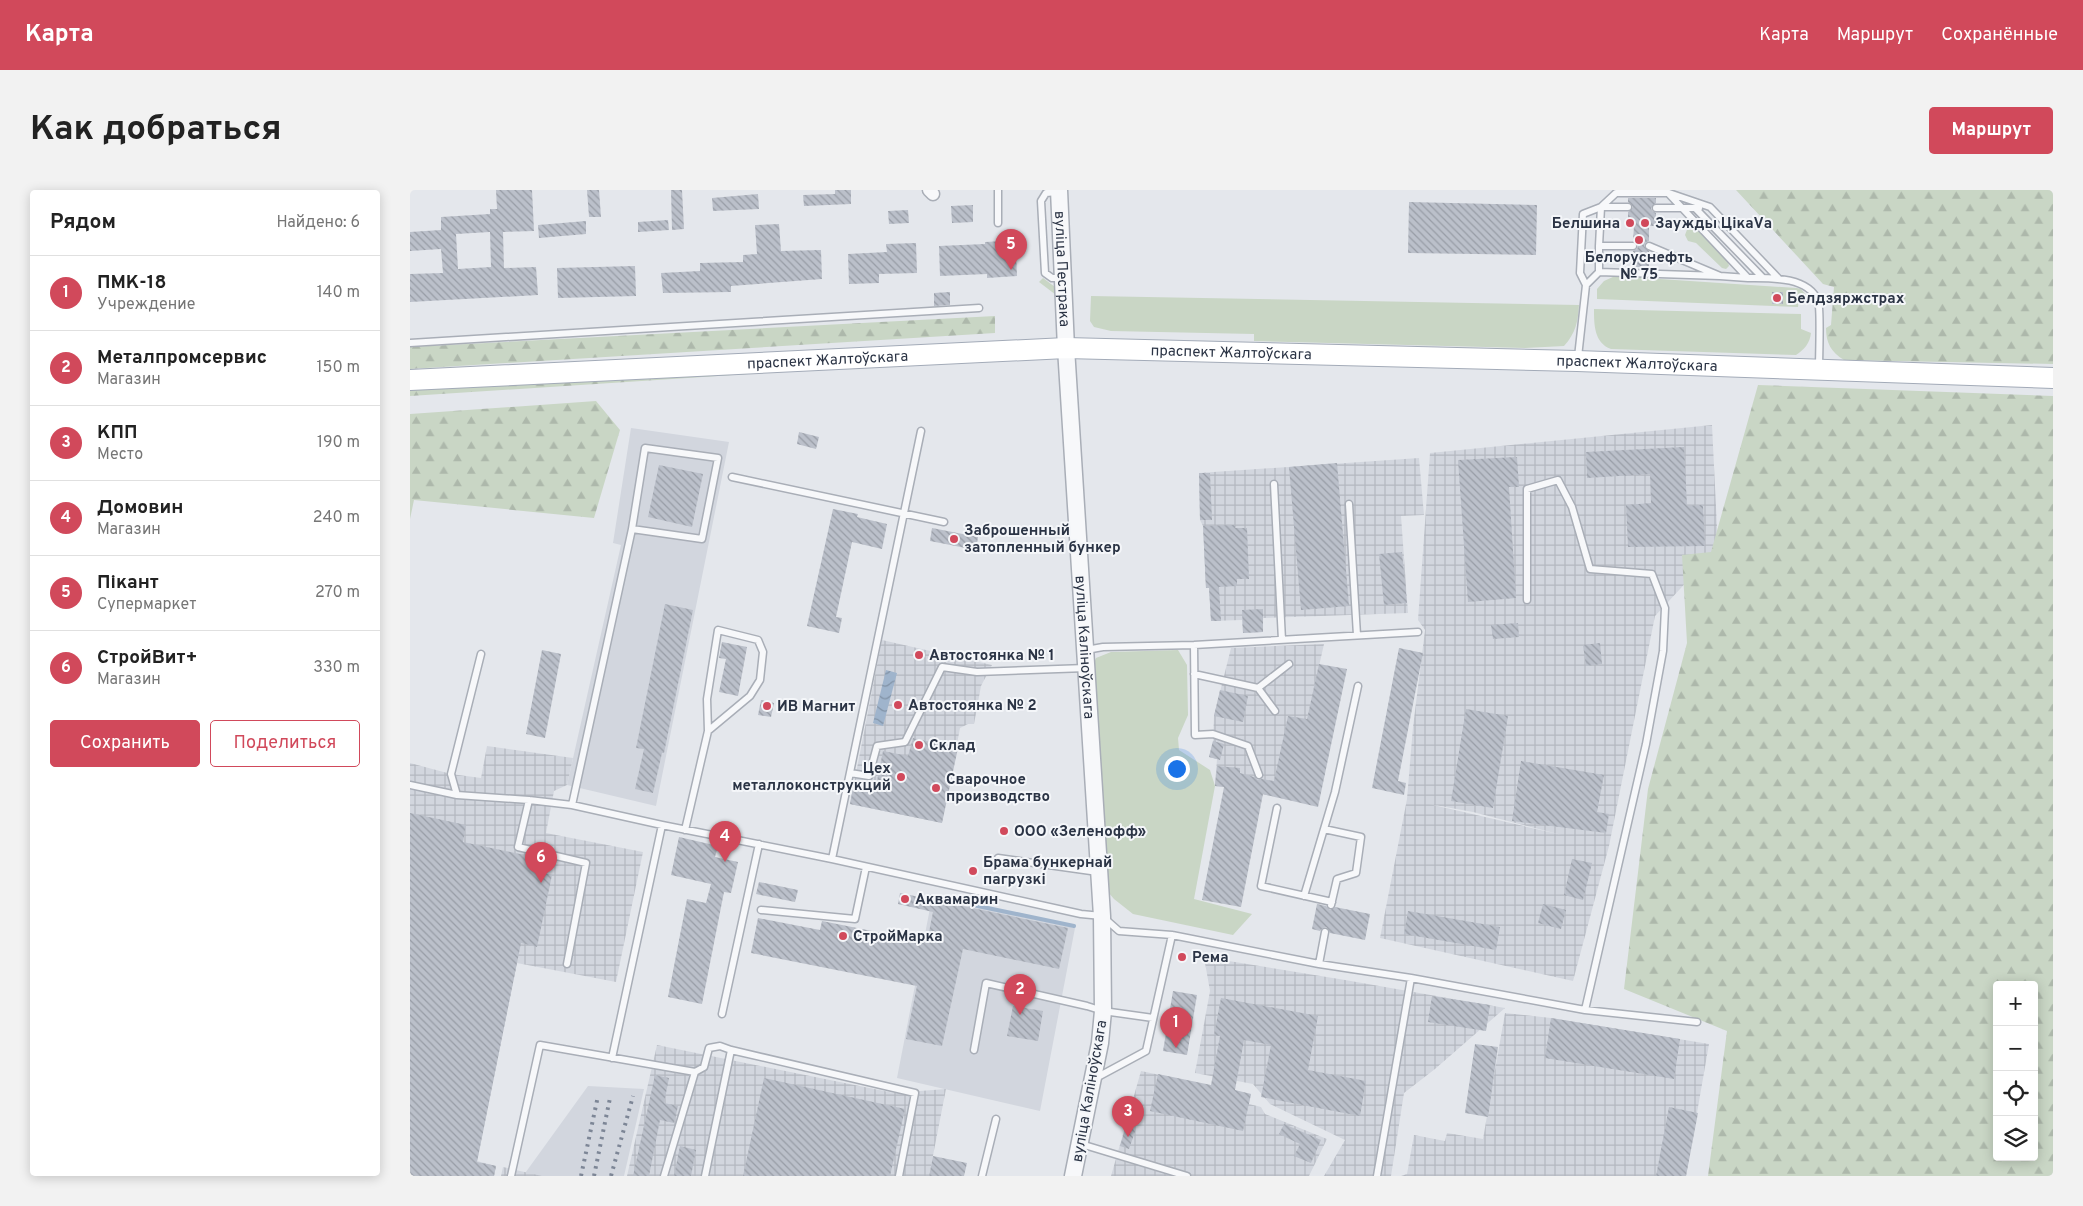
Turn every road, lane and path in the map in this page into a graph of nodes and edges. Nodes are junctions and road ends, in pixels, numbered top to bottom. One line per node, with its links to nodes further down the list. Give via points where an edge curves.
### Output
1 (998, 190): 10 (lane)
2 (1059, 191): 22 (street, вуліца Пестрака)
3 (1668, 193): 4 (lane); 5 (lane, via 1616,193); 9 (lane)
4 (1710, 206): 8 (lane); 18 (lane)
5 (1601, 207): 6 (lane); 11 (lane); 19 (lane, via 1584,214 1580,273)
6 (1628, 207)
7 (1656, 208): 9 (lane)
8 (1695, 208): 9 (lane); 17 (lane)
9 (1683, 209): 16 (lane)
10 (998, 223)
11 (1599, 246): 12 (lane); 14 (lane)
12 (1633, 246)
13 (1649, 246): 15 (lane)
14 (1599, 272): 15 (lane); 19 (lane)
15 (1720, 276): 16 (lane)
16 (1748, 278): 17 (lane)
17 (1763, 278): 18 (lane)
18 (1779, 279): 24 (lane, via 1797,283 1818,301)
19 (1586, 285): 23 (lane)
20 (979, 308): 21 (lane)
21 (410, 343)
22 (1066, 348): 23 (main road, праспект Жалтоўскага); 26 (main road, праспект Жалтоўскага); 39 (street, вуліца Каліноўскага)
23 (1577, 361): 24 (main road, праспект Жалтоўскага)
24 (1819, 370): 25 (main road, праспект Жалтоўскага)
25 (2053, 378)
26 (410, 380)
27 (921, 431): 31 (lane)
28 (732, 477): 31 (lane)
29 (1274, 484): 37 (lane)
30 (1349, 504): 36 (lane)
31 (904, 515): 32 (lane); 48 (lane)
32 (944, 522)
33 (632, 529): 33 (lane, via 702,539 718,458 645,448); 53 (lane)
34 (1527, 600): 71 (lane, via 1527,489 1558,480 1572,507 1590,569 1652,574 1666,608 1663,651 1646,744)
35 (1418, 632): 36 (lane)
36 (1357, 635): 37 (lane)
37 (1282, 640): 38 (lane)
38 (1194, 644): 39 (lane); 43 (lane)
39 (1085, 650): 42 (street, вуліца Каліноўскага)
40 (481, 654): 51 (lane, via 451,774)
41 (1289, 664): 45 (lane)
42 (1086, 668): 48 (lane, via 977,672 942,667 905,742 877,746 869,776); 62 (street, вуліца Каліноўскага)
43 (1194, 674): 45 (lane); 49 (lane, via 1195,735 1213,734 1248,746)
44 (1358, 686): 56 (lane)
45 (1258, 688): 46 (lane)
46 (1275, 711)
47 (708, 731): 47 (lane, via 707,699 718,630 758,640 763,652 760,680 750,696); 57 (lane)
48 (850, 773): 59 (lane)
49 (1259, 775)
50 (410, 786): 51 (lane)
51 (457, 795): 52 (lane)
52 (529, 800): 53 (lane); 68 (lane, via 518,847 586,863)
53 (572, 805): 55 (lane)
54 (1277, 808): 63 (lane, via 1261,886)
55 (662, 825): 57 (lane); 78 (lane)
56 (1324, 828): 63 (lane); 63 (lane, via 1361,837 1356,873 1337,879 1331,904)
57 (685, 830): 58 (lane)
58 (759, 844): 59 (lane); 73 (lane)
59 (832, 858): 61 (lane)
60 (998, 858): 62 (lane)
61 (866, 867): 64 (lane, via 855,919); 65 (lane)
62 (1099, 872): 65 (street, вуліца Каліноўскага)
63 (1304, 896)
64 (761, 910)
65 (1102, 916): 67 (lane, via 1119,931); 72 (street, вуліца Каліноўскага)
66 (1325, 932): 69 (lane)
67 (1172, 935): 69 (lane); 74 (lane)
68 (567, 964)
69 (1319, 964): 70 (lane)
70 (1411, 978): 71 (lane); 90 (lane)
71 (1584, 1010): 75 (lane)
72 (1103, 1011): 74 (lane); 77 (lane, via 986,983); 80 (street, вуліца Каліноўскага)
73 (722, 1014)
74 (1153, 1018): 80 (lane, via 1146,1051)
75 (1697, 1022)
76 (731, 1050): 79 (lane, via 720,1046 709,1048 704,1067); 85 (lane); 86 (lane, via 915,1093)
77 (974, 1050)
78 (612, 1058): 79 (lane); 83 (lane, via 540,1045)
79 (695, 1072): 84 (lane)
80 (1093, 1080): 82 (street, вуліца Каліноўскага)
81 (996, 1119): 87 (lane)
82 (1080, 1143): 88 (street, вуліца Каліноўскага); 89 (lane)
83 (511, 1176)
84 (664, 1176)
85 (705, 1176)
86 (899, 1176)
87 (982, 1176)
88 (1073, 1176)
89 (1187, 1176)
90 (1377, 1176)

